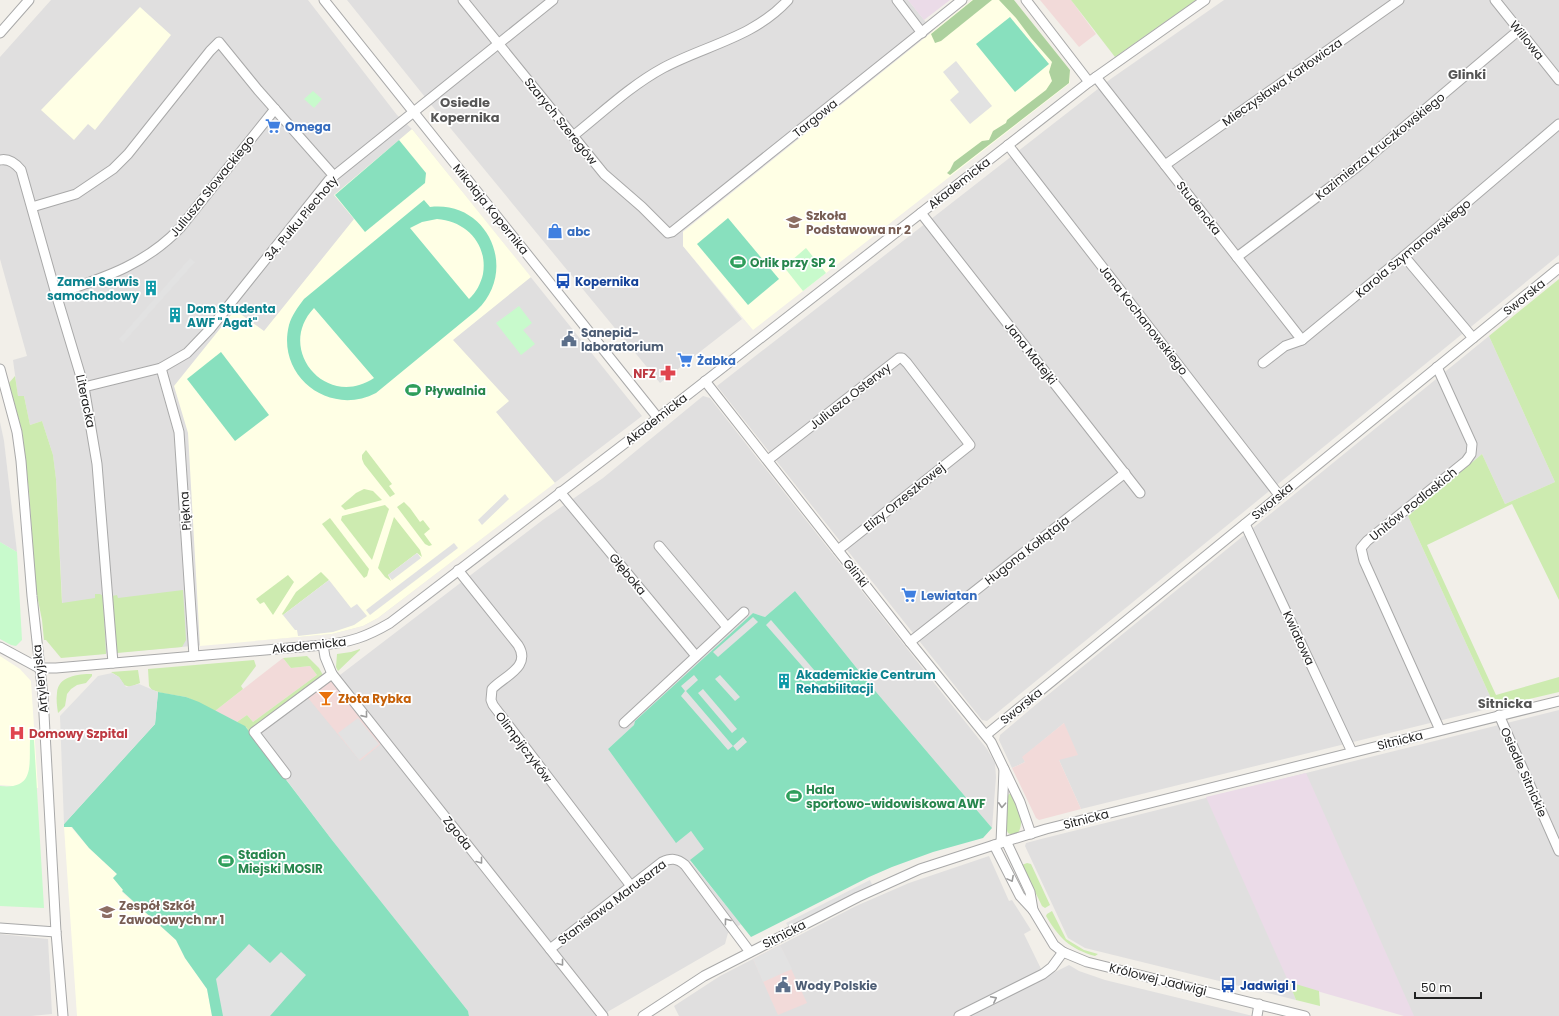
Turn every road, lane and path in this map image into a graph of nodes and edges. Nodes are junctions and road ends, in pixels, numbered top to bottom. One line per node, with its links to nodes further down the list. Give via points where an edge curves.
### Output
1 (29, 0): 14 (street)
2 (324, 0): 19 (street, Mikołaja Kopernika)
3 (463, 0): 15 (street, Szarych Szeregów)
4 (553, 0): 15 (street, 34. Pułku Piechoty)
5 (788, 0): 21 (street, via 766,20 746,32 665,67 644,79)
6 (897, 0): 13 (street)
7 (962, 0): 13 (street, Targowa)
8 (1026, 0): 16 (street, Studencka)
9 (1205, 0): 16 (street, Akademicka)
10 (1399, 0): 24 (street, Mieczysława Karłowicza)
11 (1495, 0): 12 (street, Willowa)
12 (1519, 30): 17 (street, Willowa); 30 (street, Kazimierza Kruczkowskiego, via 1357,167)
13 (922, 33): 28 (street, Targowa)
14 (0, 34)
15 (499, 44): 19 (street, 34. Pułku Piechoty); 21 (street, Szarych Szeregów)
16 (1093, 79): 22 (street, Akademicka); 24 (street, Studencka)
17 (1559, 80)
18 (275, 108): 25 (street); 26 (street, via 220,42 113,169 76,194); 32 (street, Juliusza Słowackiego, via 168,241 105,278)
19 (414, 113): 25 (street, 34. Pułku Piechoty); 41 (street, Mikołaja Kopernika)
20 (1559, 124): 29 (street, Karola Szymanowskiego)
21 (573, 136): 28 (street, Szarych Szeregów, via 604,174)
22 (1008, 145): 27 (street, Akademicka); 47 (street, Jana Kochanowskiego)
23 (0, 160): 26 (street, Literacka, via 12,162 21,170)
24 (1165, 165): 30 (street, Studencka)
25 (334, 176): 37 (street, 34. Pułku Piechoty, via 210,329 187,353)
26 (32, 207): 32 (street, Literacka)
27 (921, 213): 39 (street, Akademicka); 44 (street, Jana Matejki)
28 (668, 233)
29 (1404, 256): 33 (street); 34 (street, Karola Szymanowskiego)
30 (1237, 257): 34 (street, Studencka)
31 (1559, 268): 33 (street, Sworska)
32 (56, 294): 40 (street, Literacka)
33 (1473, 338): 36 (street, Sworska)
34 (1302, 340): 35 (street, Karola Szymanowskiego, via 1285,346)
35 (1263, 363)
36 (1437, 367): 47 (street, Sworska); 65 (street, Unitów Podlaskich, via 1472,444 1471,454 1466,461 1361,548 1364,562)
37 (161, 368): 40 (street, 34. Pułku Piechoty); 57 (street, Piękna, via 180,432)
38 (0, 369): 60 (street, Artyleryjska, via 17,432 21,461)
39 (705, 381): 41 (street, Akademicka); 43 (street, Glinki)
40 (84, 388): 59 (street, Literacka, via 97,464)
41 (658, 418): 45 (street, Akademicka)
42 (970, 445): 43 (street, Juliusza Osterwy, via 902,358 899,358); 50 (street, Elizy Orzeszkowej)
43 (768, 460): 50 (street, Glinki)
44 (1125, 473): 46 (street, Jana Matejki); 54 (street, Hugona Kołłątaja)
45 (560, 492): 51 (street, Akademicka); 58 (street, Głęboka)
46 (1140, 493)
47 (1279, 495): 48 (street, Sworska)
48 (1245, 524): 66 (street, Sworska); 67 (street, Kwiatowa)
49 (659, 546): 53 (street)
50 (838, 550): 54 (street, Glinki)
51 (458, 570): 55 (street, Akademicka, via 390,623 374,632 355,640); 73 (street, Olimpijczyków, via 523,653 521,664 492,689 492,705)
52 (744, 612): 53 (street)
53 (727, 627): 58 (street)
54 (910, 642): 66 (street, Glinki)
55 (323, 645): 57 (street, Akademicka); 61 (street, Zgoda)
56 (0, 648): 60 (street)
57 (194, 656): 59 (street, Akademicka)
58 (696, 656): 64 (street)
59 (113, 663): 60 (street, Akademicka)
60 (39, 668): 75 (street, Artyleryjska, via 43,696)
61 (332, 674): 69 (street, via 254,732); 76 (street, Zgoda, one-way to 76)
62 (1559, 700): 63 (street, Sitnicka)
63 (1499, 715): 65 (street, Sitnicka); 72 (street, Osiedle Sitnickie)
64 (624, 723)
65 (1440, 730): 67 (street, Sitnicka)
66 (986, 735): 68 (street, Glinki)
67 (1352, 752): 70 (street, Sitnicka)
68 (1004, 767): 70 (street, Glinki); 71 (street, Glinki, one-way to 71)
69 (286, 774)
70 (1031, 834): 71 (street, Sitnicka)
71 (1000, 843): 77 (street, Sitnicka, via 920,869 890,882); 78 (street, Królowej Jadwigi, via 1020,896 1033,910 1054,944)
72 (1559, 851)
73 (631, 886): 76 (street, Stanisława Marusarza); 77 (street, Stanisława Marusarza, one-way to 73, via 685,865 676,859 662,862)
74 (0, 928): 75 (street)
75 (56, 932): 80 (street, Artyleryjska)
76 (550, 949): 81 (street, Zgoda, one-way to 81)
77 (750, 952): 82 (street, Sitnicka, via 704,976)
78 (1063, 952): 79 (street, Królowej Jadwigi, via 1087,962); 83 (street, one-way to 78, via 1043,974)
79 (1259, 1004): 84 (street); 85 (street, Królowej Jadwigi)
80 (62, 1016)
81 (603, 1016)
82 (643, 1016)
83 (959, 1016)
84 (1257, 1016)
85 (1305, 1016)

